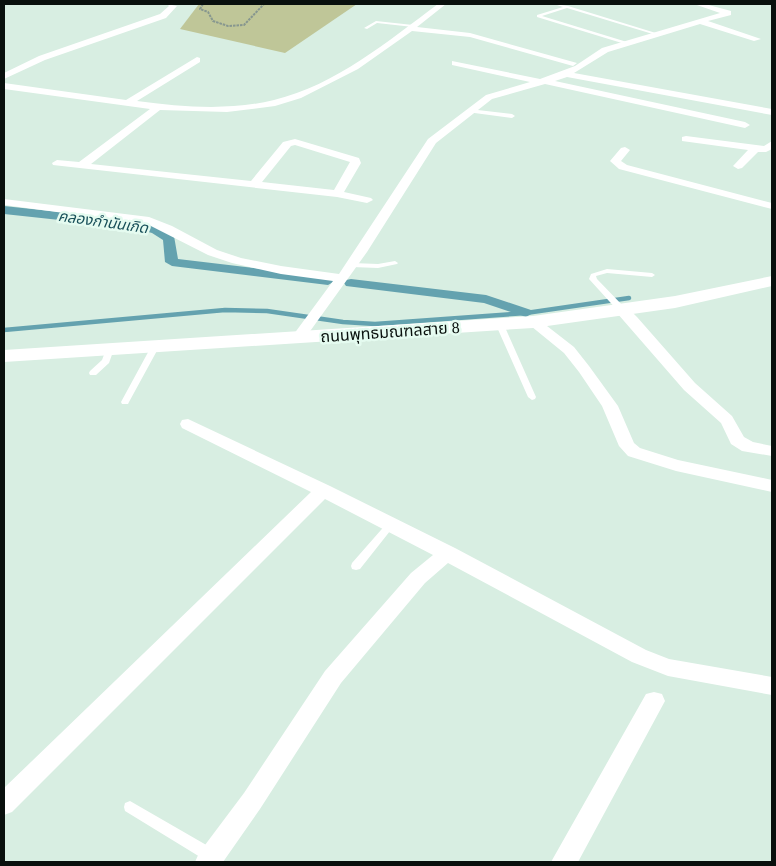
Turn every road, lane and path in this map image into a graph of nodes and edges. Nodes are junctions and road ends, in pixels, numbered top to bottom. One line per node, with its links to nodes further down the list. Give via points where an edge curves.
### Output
1 (170, 4): 18 (street, via 173,6 163,16 42,58)
2 (203, 4): 3 (path, via 200,9 208,12 213,21 228,26 244,25)
3 (264, 4)
4 (442, 4): 9 (street)
5 (556, 4): 7 (lane)
6 (698, 4): 8 (street, via 728,13)
7 (567, 7): 11 (lane); 13 (lane, via 538,14)
8 (702, 22): 11 (street); 12 (street)
9 (411, 27): 10 (lane, via 376,22); 16 (street, via 470,35); 23 (street, via 391,43 298,96 219,110)
10 (366, 28)
11 (657, 34): 13 (street)
12 (756, 39)
13 (625, 44): 17 (street, via 597,54)
14 (197, 60): 22 (street)
15 (455, 63): 19 (street)
16 (573, 63)
17 (566, 74): 19 (street); 21 (street)
18 (4, 76)
19 (543, 82): 24 (street, via 489,98); 26 (street)
20 (4, 86): 22 (street)
21 (711, 102): 25 (street); 26 (street)
22 (128, 103): 23 (street)
23 (158, 107): 34 (street)
24 (469, 111): 27 (lane); 42 (street, via 432,141)
25 (772, 112)
26 (703, 114): 28 (street)
27 (512, 116)
28 (745, 125)
29 (686, 140): 31 (street, via 710,139)
30 (772, 144): 31 (street, via 766,149)
31 (755, 149): 35 (street)
32 (625, 150): 40 (street, via 615,162 623,167)
33 (57, 163): 34 (street)
34 (80, 166): 36 (street)
35 (738, 166)
36 (254, 185): 37 (street); 37 (street, via 287,144 295,142 355,160 356,164)
37 (337, 194): 38 (street)
38 (367, 200)
39 (4, 202): 44 (street, via 149,221 240,262)
40 (772, 206)
41 (395, 263): 42 (lane)
42 (352, 265): 44 (street)
43 (652, 275): 46 (lane, via 606,272 593,275 593,279)
44 (342, 278): 49 (street)
45 (772, 281): 46 (street, ถนนพุทธมณฑลสาย 8)
46 (622, 310): 47 (street, ถนนพุทธมณฑลสาย 8); 57 (street, via 648,335 701,398 724,416 737,440 748,447)
47 (533, 322): 48 (street, ถนนพุทธมณฑลสาย 8); 58 (street, via 569,350 584,369 610,406 627,446 634,452 676,465)
48 (500, 325): 49 (street, ถนนพุทธมณฑลสาย 8); 54 (lane)
49 (298, 338): 50 (street, ถนนพุทธมณฑลสาย 8)
50 (155, 347): 51 (street, ถนนพุทธมณฑลสาย 8); 55 (lane)
51 (110, 349): 52 (street, ถนนพุทธมณฑลสาย 8); 53 (lane, via 106,361)
52 (4, 356)
53 (93, 373)
54 (532, 396)
55 (125, 402)
56 (188, 424): 59 (street)
57 (772, 451)
58 (772, 486)
59 (324, 490): 60 (street); 65 (street)
60 (391, 524): 61 (street); 62 (lane)
61 (448, 554): 63 (street, via 639,656 668,668); 67 (street, via 418,578 333,677)
62 (356, 566)
63 (772, 686)
64 (654, 702): 68 (street)
65 (4, 804)
66 (130, 807): 67 (lane)
67 (210, 859)
68 (564, 862)

